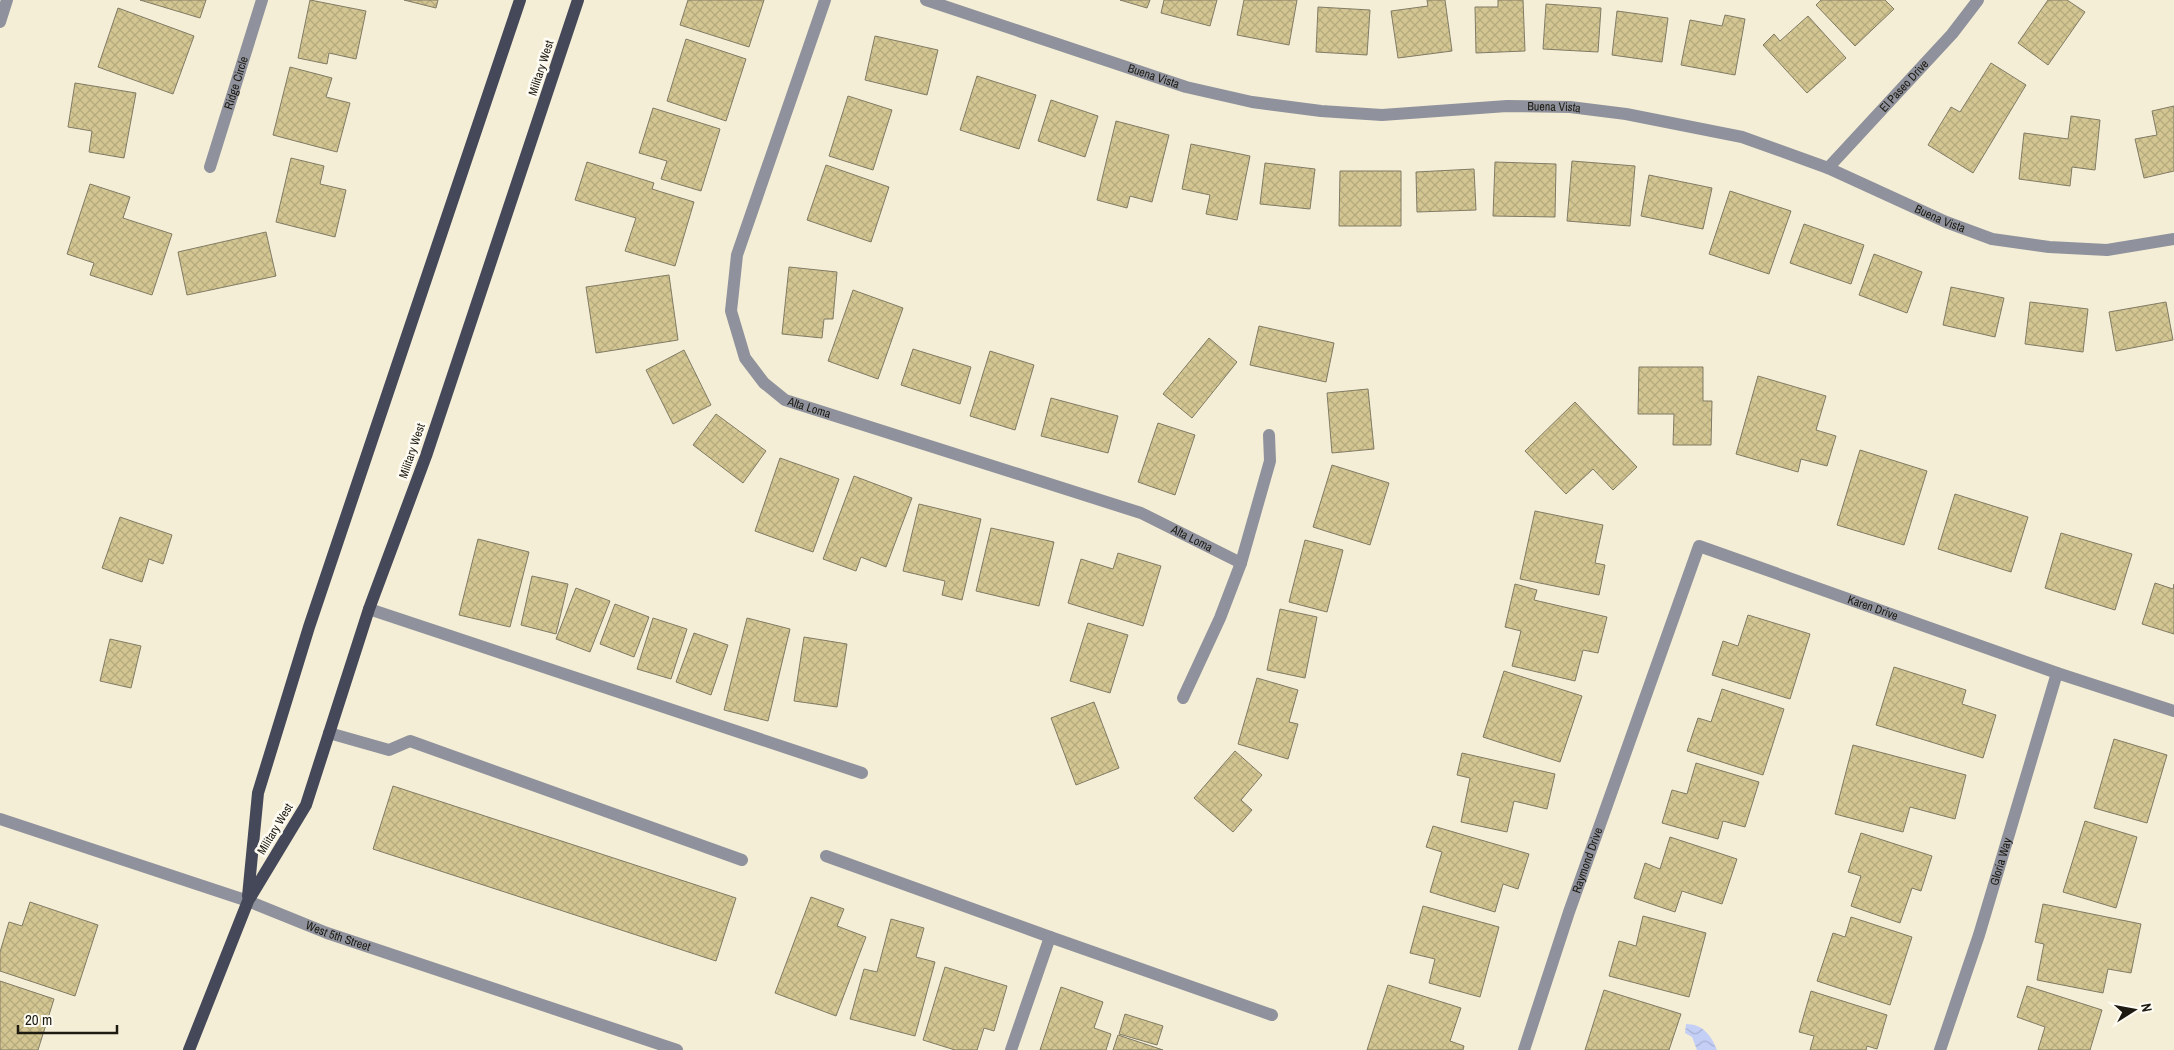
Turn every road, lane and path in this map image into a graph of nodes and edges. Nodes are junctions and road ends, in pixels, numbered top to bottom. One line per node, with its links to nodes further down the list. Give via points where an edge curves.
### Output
1 (7, 0): 8 (street)
2 (262, 0): 9 (street, Ridge Circle)
3 (520, 0): 24 (main road, Military West, via 309,627 258,793)
4 (578, 0): 14 (main road, Military West, via 426,456)
5 (826, 0): 13 (street, Alta Loma, via 737,256 731,311 746,358 764,383 786,400 1141,513)
6 (926, 0): 10 (street, Buena Vista, via 1186,87 1252,102 1382,115 1507,106 1570,107 1626,114 1742,137)
7 (1978, 0): 10 (street, El Paseo Drive, via 1952,34)
8 (0, 22)
9 (210, 167)
10 (1828, 168): 11 (street, Buena Vista, via 1946,222 1992,239 2049,247 2107,250)
11 (2174, 239)
12 (1269, 435): 13 (street, via 1270,461)
13 (1240, 563): 17 (street, via 1220,618)
14 (369, 609): 19 (main road, Military West); 20 (street)
15 (1654, 672): 16 (street, Karen Drive, via 1699,546); 30 (street, Raymond Drive)
16 (2057, 672): 18 (street, Karen Drive); 31 (street, Gloria Way, via 1979,935)
17 (1183, 698)
18 (2174, 711)
19 (329, 733): 23 (street, via 389,750 410,741); 24 (main road, Military West, via 306,804)
20 (862, 773)
21 (0, 819): 24 (street, West 5th Street)
22 (826, 856): 25 (street)
23 (742, 860)
24 (248, 901): 27 (main road, Military West); 28 (street, West 5th Street, via 327,933)
25 (1050, 938): 26 (street); 29 (street)
26 (1272, 1014)
27 (189, 1050)
28 (677, 1050)
29 (1011, 1050)
30 (1524, 1050)
31 (1940, 1050)

